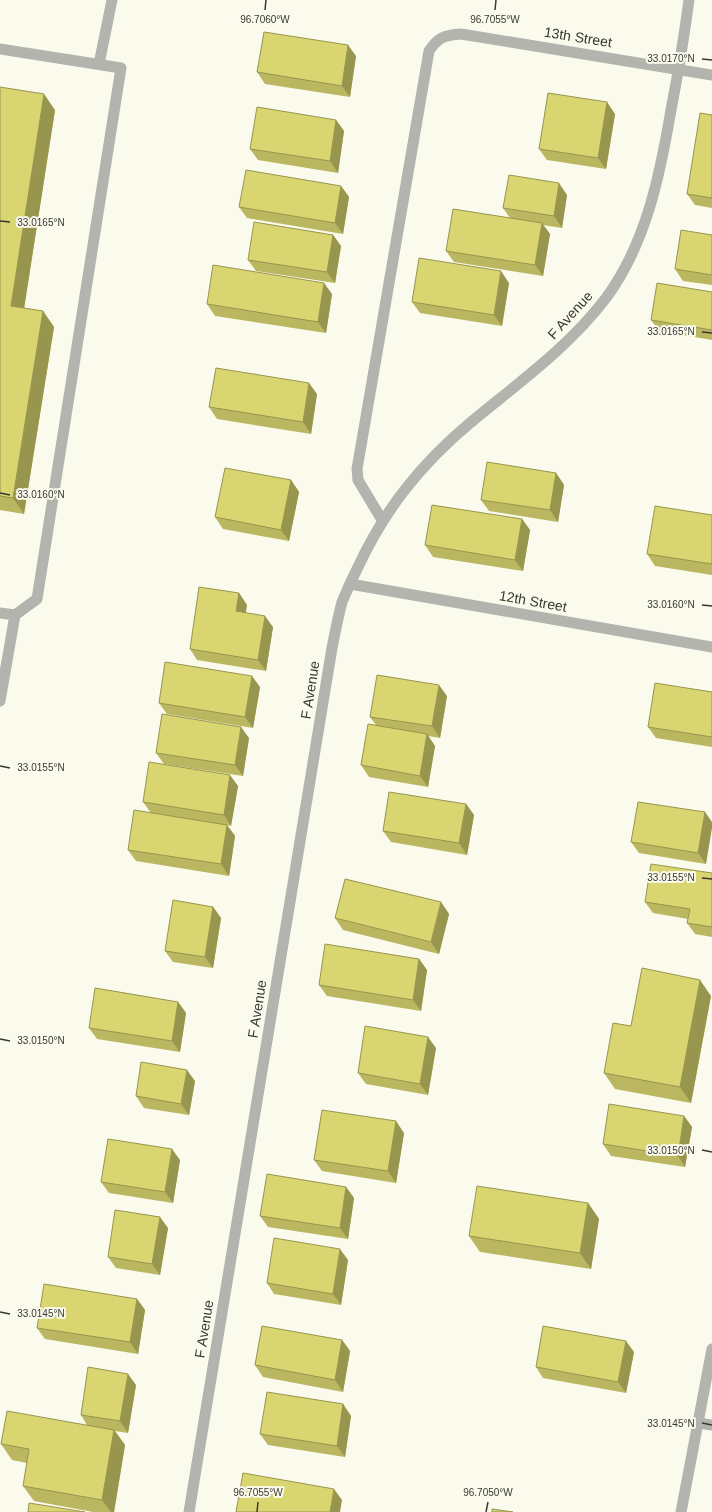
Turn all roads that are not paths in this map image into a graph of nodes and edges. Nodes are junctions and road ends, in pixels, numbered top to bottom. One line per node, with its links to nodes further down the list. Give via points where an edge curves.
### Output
1 (112, 0): 4 (street)
2 (689, 0): 5 (street, F Avenue)
3 (0, 49): 4 (street)
4 (99, 64): 10 (street, via 121,68 37,599)
5 (679, 69): 6 (street, 13th Street); 7 (street, F Avenue, via 666,144 649,209 632,254 607,296 555,353 444,445 410,482); 7 (street, 13th Street, via 461,34 439,38 429,51 358,469 358,480)
6 (712, 75)
7 (382, 520): 8 (street, F Avenue)
8 (350, 584): 11 (street, 12th Street); 16 (street, F Avenue, via 342,603 332,648)
9 (0, 613): 10 (street)
10 (15, 615): 12 (street)
11 (712, 647)
12 (0, 701)
13 (712, 1349): 14 (street)
14 (698, 1423): 15 (street); 17 (street)
15 (712, 1425)
16 (188, 1512)
17 (682, 1512)

